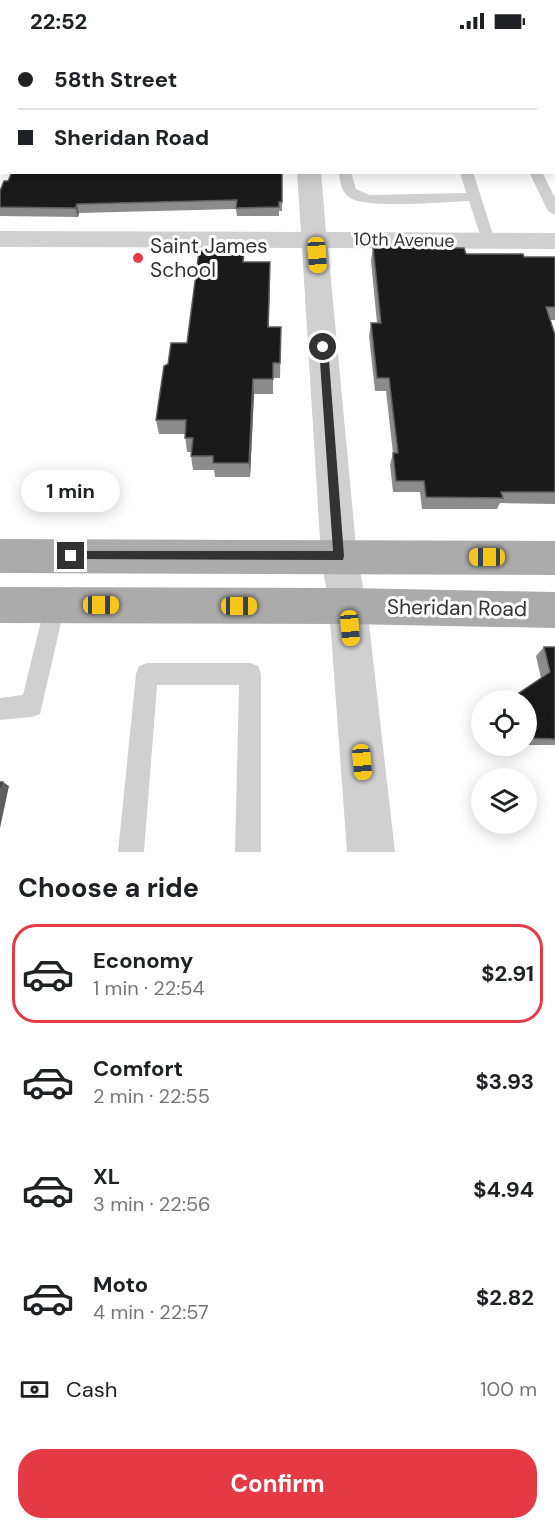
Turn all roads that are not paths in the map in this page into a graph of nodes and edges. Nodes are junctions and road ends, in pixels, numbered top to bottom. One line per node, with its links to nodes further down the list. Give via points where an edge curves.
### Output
1 (309, 174): 8 (street)
2 (345, 174): 5 (lane, via 347,189 355,197)
3 (467, 174): 5 (lane)
4 (536, 174): 6 (lane)
5 (474, 197): 9 (lane)
6 (555, 211)
7 (0, 239): 8 (street, 10th Avenue)
8 (315, 239): 9 (street, 10th Avenue); 12 (street)
9 (488, 241): 10 (street, 10th Avenue)
10 (555, 241)
11 (0, 556): 12 (main road)
12 (339, 556): 13 (main road); 16 (street)
13 (555, 558)
14 (0, 605): 15 (main road, Sheridan Road)
15 (55, 605): 16 (main road, Sheridan Road); 18 (lane, via 32,706)
16 (348, 606): 17 (main road, Sheridan Road); 21 (street)
17 (555, 610)
18 (0, 709)
19 (131, 852): 20 (lane, via 147,674 250,674)
20 (248, 852)
21 (371, 852)

